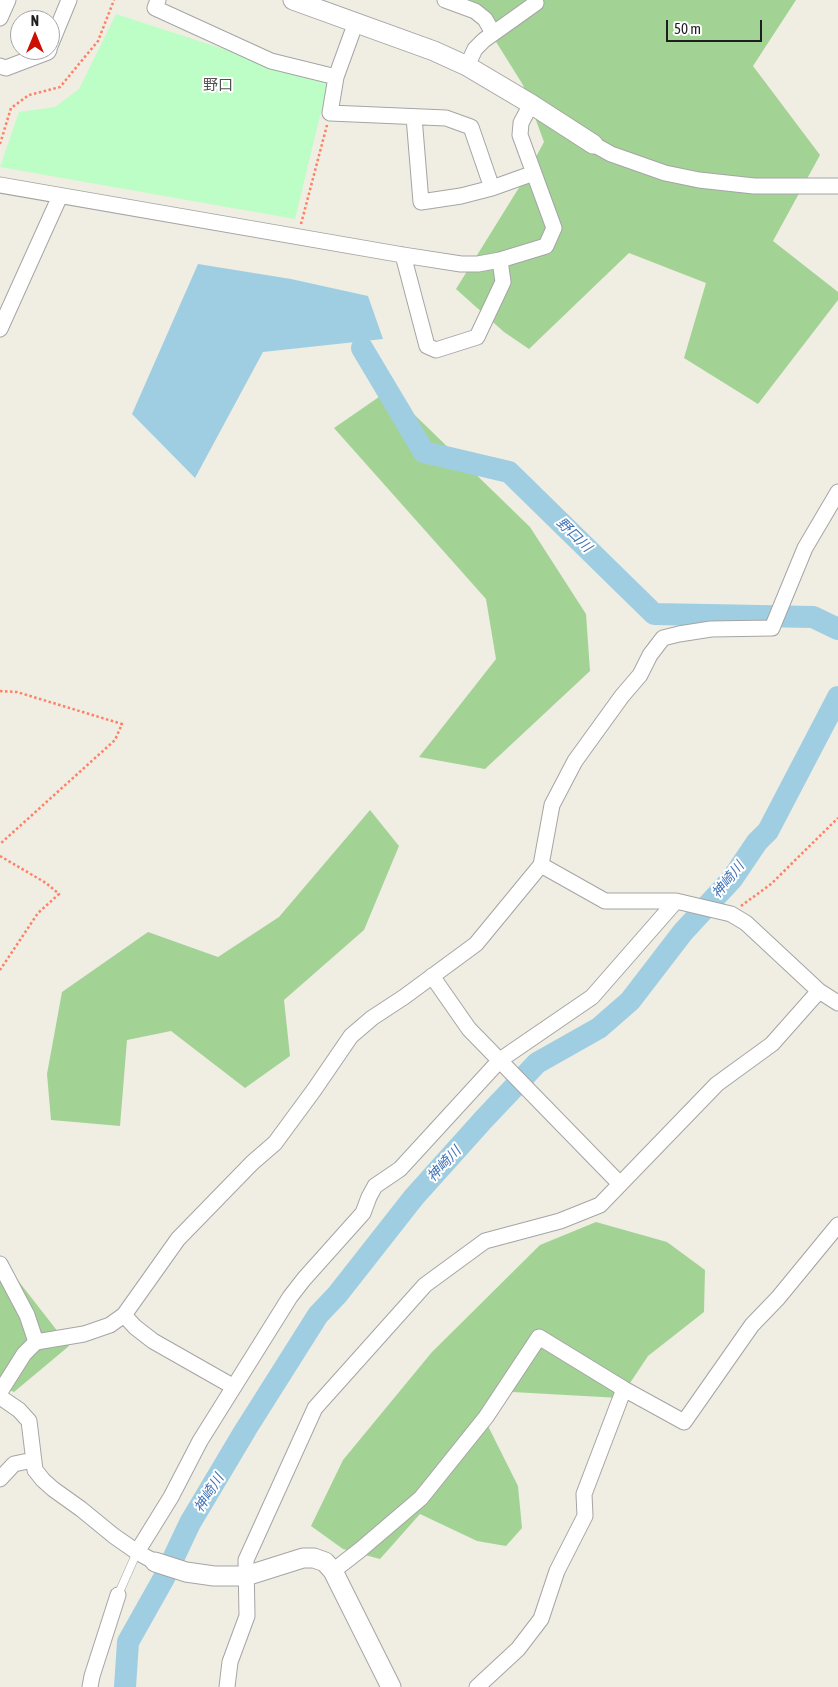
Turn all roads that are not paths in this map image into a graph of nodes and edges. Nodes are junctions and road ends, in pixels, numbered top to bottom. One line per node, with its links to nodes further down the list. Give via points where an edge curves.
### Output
1 (8, 0): 7 (street)
2 (69, 0): 8 (street)
3 (158, 0): 14 (street, via 155,8 271,60)
4 (294, 0): 9 (street)
5 (445, 0): 10 (street, via 475,11)
6 (536, 3): 10 (street)
7 (0, 18)
8 (60, 22)
9 (356, 22): 13 (street); 14 (street)
10 (492, 33): 13 (street, via 476,49)
11 (27, 60): 12 (street, via 6,68)
12 (0, 66)
13 (467, 66): 15 (street)
14 (336, 77): 16 (street, via 330,113)
15 (531, 104): 17 (street); 18 (street, via 521,123 520,135)
16 (414, 117): 21 (street, via 446,118 471,127); 21 (street, via 421,202)
17 (593, 144): 20 (street, via 611,154 664,172 699,180 754,186)
18 (534, 173): 21 (street); 24 (street, via 554,228 546,246)
19 (0, 186): 22 (street)
20 (838, 186)
21 (492, 188)
22 (60, 196): 23 (street); 25 (street)
23 (403, 255): 24 (street, via 460,264); 24 (street, via 427,346 436,350 476,337 503,282)
24 (500, 260)
25 (6, 301): 26 (street)
26 (0, 329)
27 (838, 492): 28 (street, via 805,548 772,628 703,630 663,638 657,645 640,675 574,761 552,805)
28 (541, 865): 29 (street, via 606,901); 30 (street, via 476,944)
29 (676, 901): 31 (street, via 730,914 746,923); 33 (street, via 592,997)
30 (432, 976): 33 (street, via 469,1029); 37 (street, via 351,1036 275,1143 178,1239)
31 (819, 991): 32 (street); 34 (street, via 772,1044 717,1084)
32 (838, 1003)
33 (500, 1060): 34 (street); 39 (street, via 400,1169 375,1186 363,1213 304,1279)
34 (620, 1184): 48 (street, via 600,1205 560,1221 485,1240 425,1285 315,1408 248,1553)
35 (838, 1225): 40 (street, via 752,1325 684,1422)
36 (0, 1264): 38 (street, via 27,1315)
37 (124, 1315): 38 (street, via 110,1325 84,1334); 39 (street, via 153,1341)
38 (36, 1342): 41 (street, via 24,1354)
39 (234, 1388): 45 (street)
40 (624, 1389): 47 (street, via 539,1337 486,1416 421,1498); 53 (street, via 584,1494 585,1516 557,1571 541,1619 518,1649)
41 (0, 1392)
42 (0, 1397): 43 (street, via 29,1421)
43 (33, 1460): 44 (street, via 14,1464); 45 (street, via 35,1470 52,1490)
44 (0, 1479)
45 (137, 1552): 46 (street); 49 (lane)
46 (155, 1562): 48 (street, via 186,1572)
47 (333, 1571): 48 (street, via 325,1562 303,1558); 52 (street)
48 (246, 1576): 51 (street, via 247,1616 230,1662)
49 (118, 1595): 50 (street)
50 (90, 1687)
51 (227, 1687)
52 (391, 1687)
53 (478, 1687)

